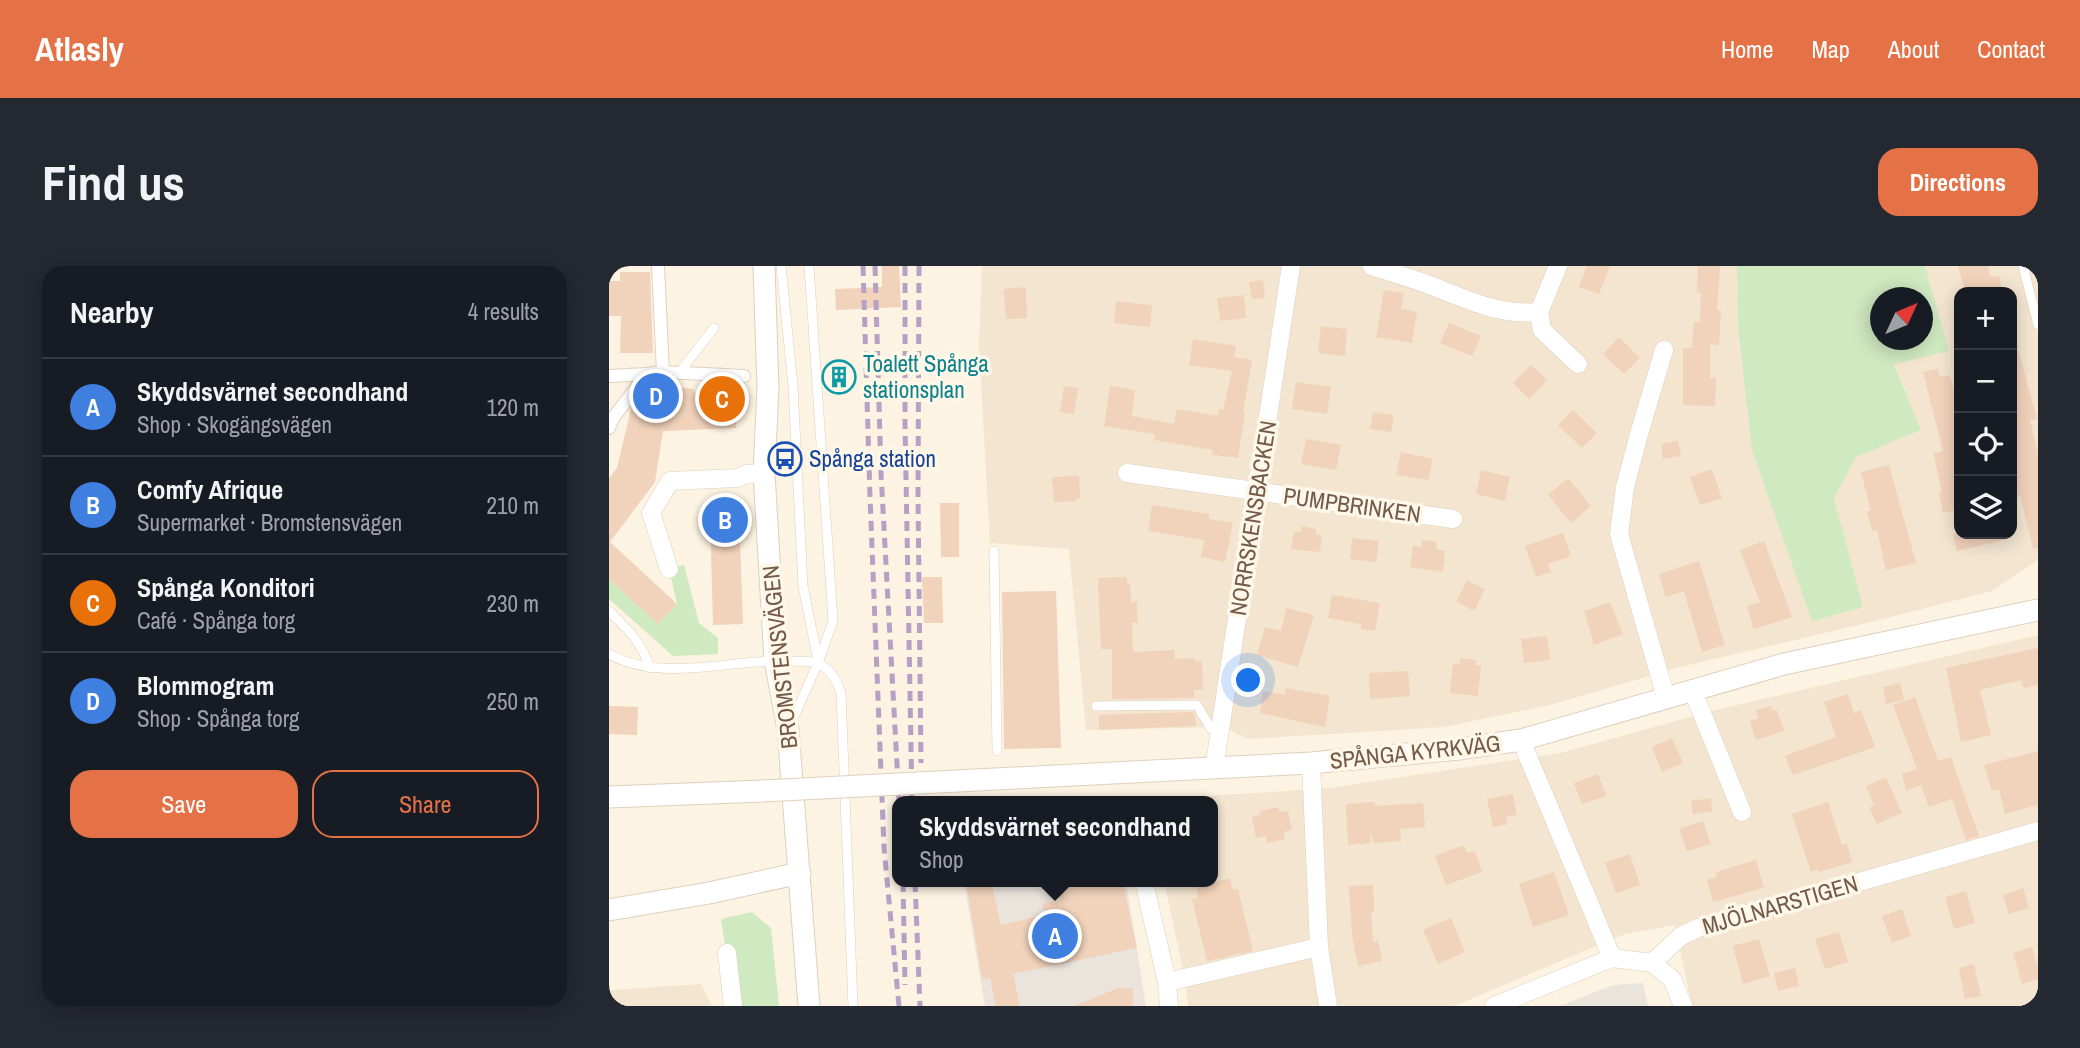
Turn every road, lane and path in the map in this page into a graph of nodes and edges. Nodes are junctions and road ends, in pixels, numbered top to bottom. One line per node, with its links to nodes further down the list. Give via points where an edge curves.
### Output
1 (658, 266): 14 (street)
2 (764, 266): 20 (street, BROMSTENSVÄGEN, via 768,388)
3 (782, 266): 30 (lane, via 803,586)
4 (809, 266): 30 (lane, via 833,621)
5 (1291, 266): 22 (street, NORRSKENSBACKEN)
6 (1372, 266): 9 (street, via 1486,307)
7 (1558, 266): 9 (street)
8 (2023, 266): 10 (lane)
9 (1539, 312): 13 (street, via 1542,330)
10 (2038, 325)
11 (714, 328): 15 (lane)
12 (1664, 350): 33 (street, via 1625,487 1619,534)
13 (1578, 364)
14 (663, 372): 15 (street); 16 (street)
15 (679, 373): 18 (street)
16 (647, 374): 17 (street); 19 (street)
17 (609, 376)
18 (744, 376)
19 (609, 428)
20 (764, 473): 25 (street, via 670,481 651,513); 29 (street, BROMSTENSVÄGEN)
21 (1127, 473): 22 (street, PUMPBRINKEN)
22 (1257, 492): 23 (street, PUMPBRINKEN); 36 (street, NORRSKENSBACKEN)
23 (1453, 519)
24 (994, 551): 38 (lane)
25 (669, 569)
26 (2038, 610): 32 (street, SPÅNGA KYRKVÄG, via 1784,663)
27 (609, 611): 31 (lane, via 639,643)
28 (609, 654): 31 (lane)
29 (775, 660): 30 (lane); 31 (lane); 35 (street, BROMSTENSVÄGEN)
30 (818, 663): 35 (lane); 54 (lane, via 832,673 841,693)
31 (650, 668)
32 (1692, 690): 33 (street, SPÅNGA KYRKVÄG); 42 (street)
33 (1666, 698): 37 (street, SPÅNGA KYRKVÄG)
34 (1095, 706): 36 (lane, via 1197,705 1211,729)
35 (788, 729): 44 (street, BROMSTENSVÄGEN)
36 (1220, 730): 40 (street, NORRSKENSBACKEN)
37 (1521, 740): 39 (street, SPÅNGA KYRKVÄG); 49 (street)
38 (997, 751)
39 (1311, 763): 40 (street, SPÅNGA KYRKVÄG); 47 (street)
40 (1214, 769): 41 (street, SPÅNGA KYRKVÄG, bridge)
41 (609, 797)
42 (1742, 811)
43 (2038, 831): 50 (street, MJÖLNARSTIGEN, via 1698,928 1681,936)
44 (800, 873): 46 (street); 53 (street, BROMSTENSVÄGEN)
45 (1145, 887): 51 (street)
46 (609, 910)
47 (1319, 947): 51 (street); 56 (street)
48 (727, 953): 52 (street)
49 (1612, 958): 50 (street); 57 (street)
50 (1652, 963): 58 (street, via 1672,979)
51 (1167, 982): 55 (street)
52 (733, 1006)
53 (809, 1006)
54 (853, 1006)
55 (1169, 1006)
56 (1328, 1006)
57 (1494, 1006)
58 (1683, 1006)

